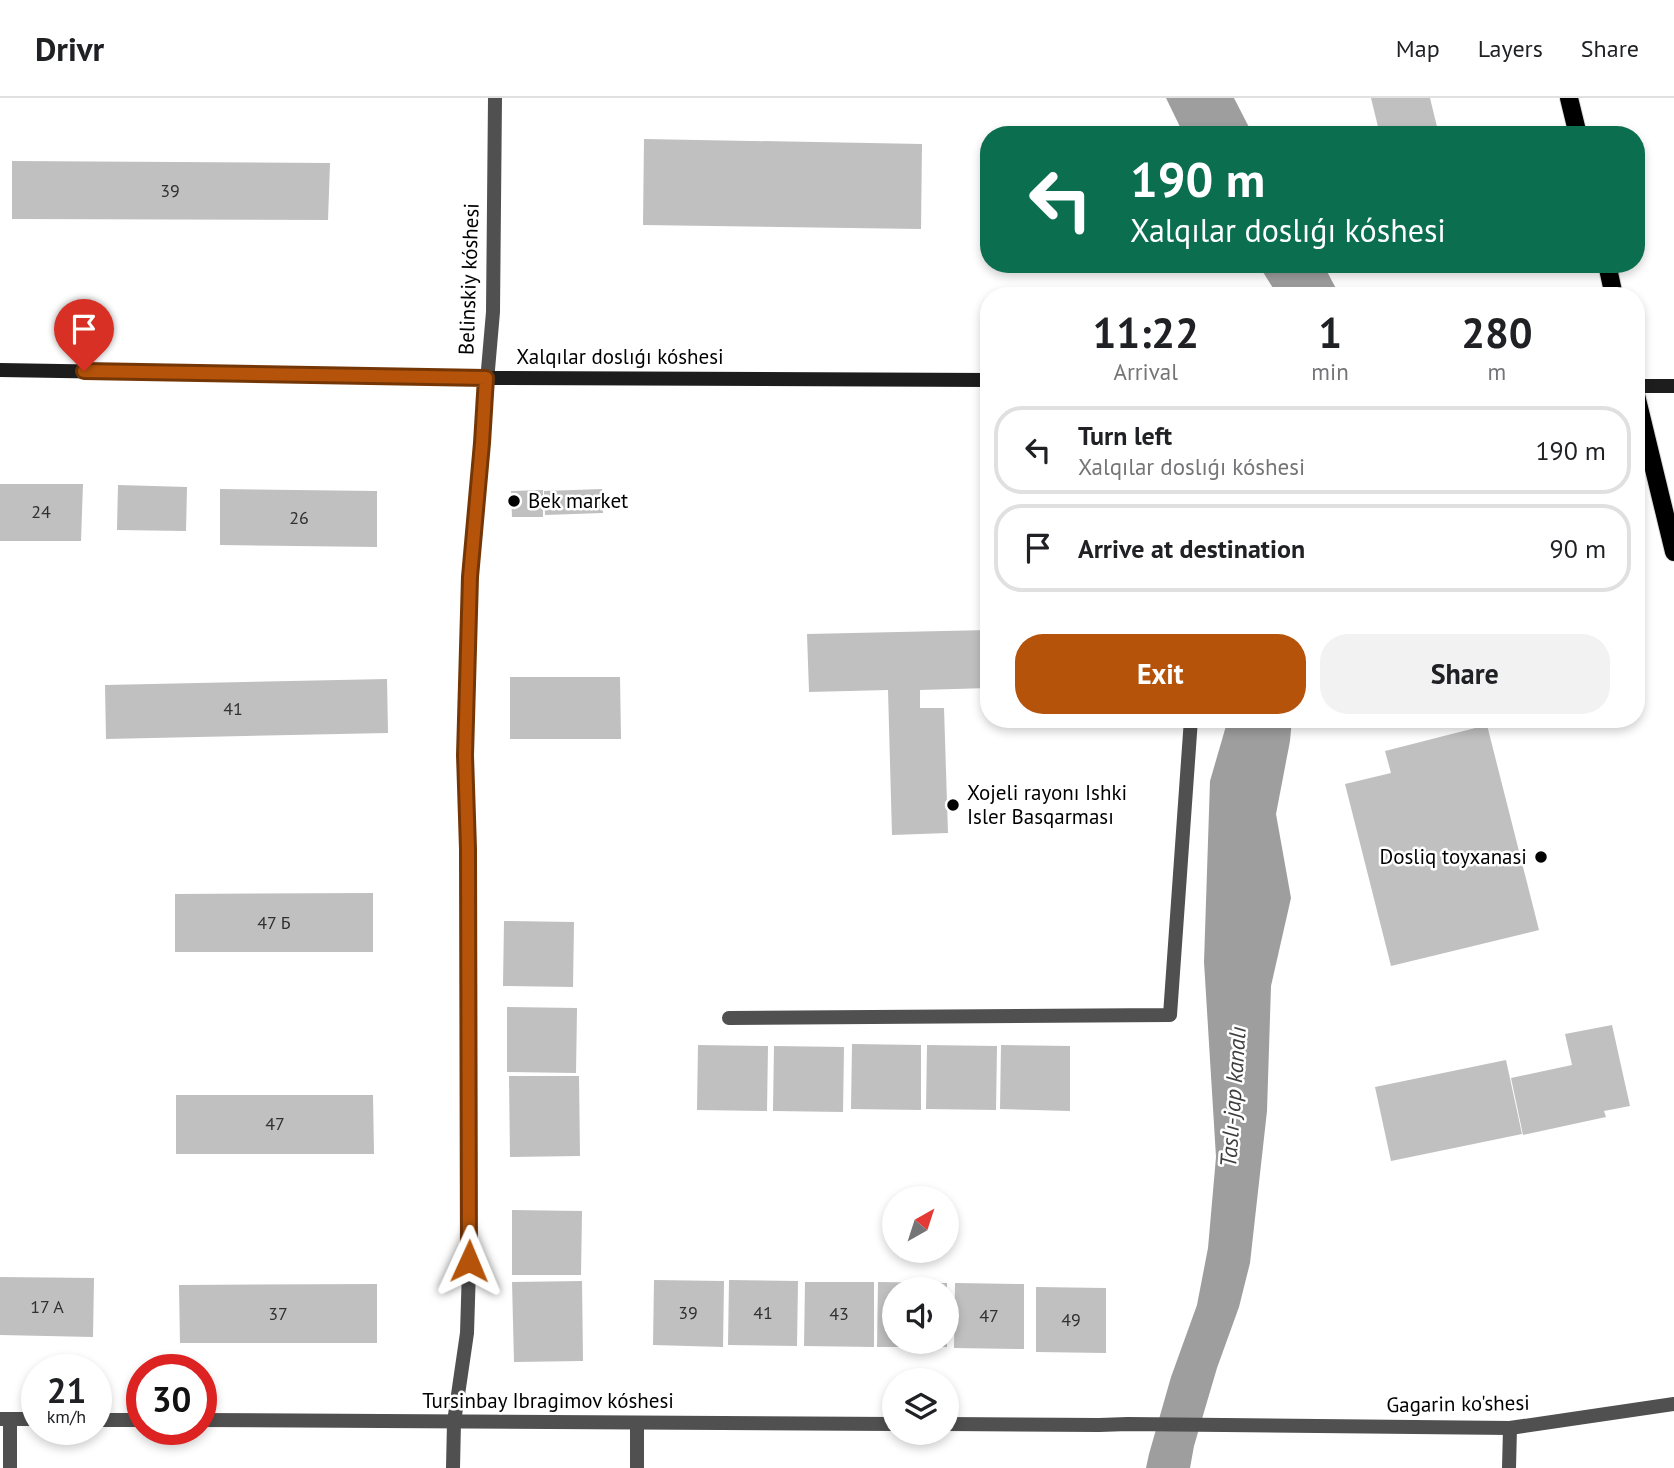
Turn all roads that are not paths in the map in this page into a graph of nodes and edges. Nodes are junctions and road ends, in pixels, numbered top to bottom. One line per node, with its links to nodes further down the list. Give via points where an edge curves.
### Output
1 (495, 98): 5 (street, Belinskiy kóshesi, via 493,312)
2 (1569, 98): 3 (main road)
3 (1576, 126)
4 (0, 370): 5 (street, Xalqılar doslıǵı kóshesi)
5 (486, 378): 6 (street, Xalqılar doslıǵı kóshesi); 16 (street, Belinskiy kóshesi, via 470,577 465,755 470,1237 467,1333)
6 (980, 380)
7 (1645, 386): 8 (street)
8 (1674, 386)
9 (1645, 432): 10 (main road)
10 (1674, 552)
11 (1190, 728): 12 (street, via 1170,1015)
12 (729, 1018)
13 (1674, 1404): 20 (street, Gagarin ko'shesi)
14 (5, 1419): 21 (street)
15 (217, 1420): 16 (street, Tursinbay Ibragimov kóshesi)
16 (454, 1422): 17 (street, Tursinbay Ibragimov kóshesi); 22 (street, Belinskiy kóshesi)
17 (637, 1423): 18 (street, Tursinbay Ibragimov kóshesi); 23 (street)
18 (882, 1424)
19 (959, 1424): 20 (street, Gagarin ko'shesi)
20 (1510, 1427): 24 (street)
21 (10, 1468)
22 (453, 1468)
23 (638, 1468)
24 (1509, 1468)

